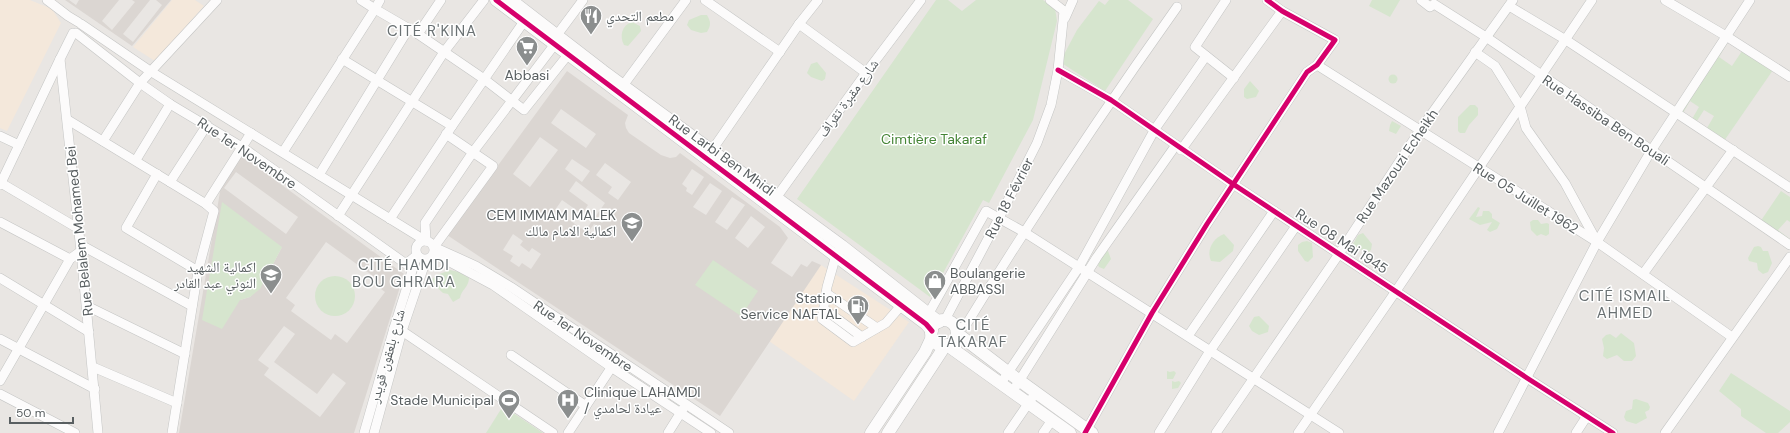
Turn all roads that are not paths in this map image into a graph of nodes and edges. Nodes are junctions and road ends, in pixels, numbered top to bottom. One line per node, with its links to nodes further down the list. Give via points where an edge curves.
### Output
1 (47, 0): 26 (street)
2 (217, 0): 48 (street)
3 (361, 0): 24 (street)
4 (380, 0): 24 (street)
5 (440, 0): 33 (street)
6 (484, 0): 38 (street)
7 (496, 0): 27 (street, Rue Larbi Ben Mhidi)
8 (583, 0): 36 (street)
9 (686, 0): 57 (street)
10 (705, 0): 40 (street)
11 (818, 0): 30 (street)
12 (921, 0): 49 (street, شارع مقبرة تقراف)
13 (1050, 0): 28 (street, via 1064,11)
14 (1072, 0): 28 (street)
15 (1226, 0): 42 (street, via 1195,47)
16 (1267, 0): 25 (street)
17 (1421, 0): 35 (street, Rue Hassiba Ben Bouali, via 1430,7 1434,4)
18 (1592, 0): 37 (street)
19 (1664, 0): 34 (street)
20 (1750, 0): 34 (street)
21 (513, 1): 27 (street, Rue Larbi Ben Mhidi)
22 (1511, 3): 35 (street, Rue Mazouzi Echeikh); 37 (street)
23 (1177, 7): 59 (street)
24 (375, 9): 31 (street); 44 (street)
25 (1282, 10): 46 (street, via 1335,40); 53 (street)
26 (68, 16): 29 (street, Rue 1er Novembre); 32 (street)
27 (527, 17): 36 (street, Rue Larbi Ben Mhidi); 55 (street)
28 (1064, 20): 47 (street)
29 (80, 23): 32 (street, via 81,30); 45 (street, Rue 1er Novembre)
30 (799, 24): 40 (street); 49 (street)
31 (409, 28): 33 (street); 54 (street)
32 (73, 31): 43 (street); 50 (street, Rue 1er Novembre)
33 (418, 34): 38 (street)
34 (1726, 36): 52 (street); 63 (street)
35 (1486, 37): 41 (street, Rue Mazouzi Echeikh); 51 (street, Rue Hassiba Ben Bouali)
36 (557, 39): 39 (street, Rue Larbi Ben Mhidi); 58 (street)
37 (1566, 40): 51 (street); 63 (street)
38 (444, 52): 55 (street); 60 (street)
39 (571, 52): 57 (street, Rue Larbi Ben Mhidi); 58 (street, via 524,110)
40 (780, 52): 79 (street)
41 (1476, 52): 62 (street, via 1495,66); 68 (street, Rue Mazouzi Echeikh)
42 (1206, 56): 53 (street); 66 (street)
43 (60, 59): 64 (street, Rue Belalem Mohamed Bei); 72 (street)
44 (342, 59): 54 (street); 77 (street)
45 (140, 64): 48 (street, Rue 1er Novembre); 50 (street)
46 (1317, 65): 68 (street, Rue 05 Juillet 1962); 86 (street, via 1306,72)
47 (1058, 70): 59 (street, Rue 08 Mai 1945); 94 (street, Rue 18 Février, via 1051,105 1037,142)
48 (150, 71): 56 (street); 69 (street, Rue 1er Novembre)
49 (866, 73): 90 (street, شارع مقبرة تقراف)
50 (130, 75): 56 (street, Rue 1er Novembre)
51 (1542, 76): 62 (street); 76 (street, Rue Hassiba Ben Bouali)
52 (1790, 77)
53 (1234, 78): 74 (street)
54 (376, 79): 60 (street); 83 (street)
55 (484, 79): 58 (street); 67 (street)
56 (140, 83): 61 (street, Rue 1er Novembre); 71 (street)
57 (620, 89): 79 (street, Rue Larbi Ben Mhidi)
58 (511, 100): 78 (street)
59 (1111, 100): 66 (street, Rue 08 Mai 1945); 99 (street)
60 (412, 102): 67 (street); 89 (street)
61 (170, 104): 65 (street, Rue 1er Novembre); 80 (street)
62 (1520, 106): 81 (street); 101 (street, via 1526,128 1565,183)
63 (1677, 114): 75 (street); 76 (street)
64 (68, 120): 71 (street); 98 (street, Rue Belalem Mohamed Bei)
65 (207, 125): 73 (street, Rue 1er Novembre); 84 (street)
66 (1155, 129): 74 (street, Rue 08 Mai 1945); 112 (street)
67 (449, 130): 78 (street); 95 (street)
68 (1420, 130): 81 (street, Rue 05 Juillet 1962); 107 (street, Rue Mazouzi Echeikh)
69 (251, 133): 73 (street); 77 (street, Rue 1er Novembre)
70 (0, 136): 72 (street)
71 (103, 141): 80 (street)
72 (19, 145): 85 (street)
73 (242, 147): 91 (street); 93 (street, Rue 1er Novembre)
74 (1179, 148): 86 (street, Rue 08 Mai 1945); 114 (street)
75 (1733, 150): 87 (street); 88 (street)
76 (1651, 151): 87 (street, Rue Hassiba Ben Bouali); 101 (street)
77 (283, 152): 83 (street, Rue 1er Novembre)
78 (473, 152): 100 (street, via 425,223); 104 (street, via 493,166)
79 (709, 155): 90 (street, Rue Larbi Ben Mhidi)
80 (136, 160): 82 (street)
81 (1478, 168): 101 (street, Rue 05 Juillet 1962); 117 (street)
82 (157, 174): 84 (street); 113 (street, via 126,228)
83 (319, 175): 89 (street, Rue 1er Novembre)
84 (170, 182): 91 (street)
85 (0, 184): 98 (street)
86 (1233, 184): 92 (street, Rue 08 Mai 1945); 124 (street)
87 (1707, 187): 102 (street, Rue Hassiba Ben Bouali); 115 (street)
88 (1790, 188)
89 (352, 195): 93 (street); 95 (street, Rue 1er Novembre)
90 (773, 202): 105 (street, Rue Larbi Ben Mhidi)
91 (206, 204): 113 (street, via 214,211)
92 (1274, 211): 97 (street, Rue 08 Mai 1945); 130 (street)
93 (338, 216): 108 (street, Rue 1er Novembre, via 406,264)
94 (999, 218): 99 (street); 106 (street, via 986,211); 109 (street, Rue 18 Février)
95 (390, 219): 100 (street, Rue 1er Novembre)
96 (0, 222): 111 (street)
97 (1296, 226): 107 (street, Rue 08 Mai 1945); 135 (street)
98 (79, 228): 103 (street, Rue Belalem Mohamed Bei)
99 (1024, 232): 112 (street); 129 (street, via 966,325)
100 (426, 241): 104 (street, via 432,244); 108 (street, via 418,244 416,250)
101 (1597, 242): 115 (street, Rue 05 Juillet 1962); 142 (street)
102 (1790, 245)
103 (81, 248): 111 (street); 121 (street, Rue Belalem Mohamed Bei); 122 (street)
104 (434, 250): 108 (street, via 431,258); 138 (street, Rue 1er Novembre, via 474,269 493,285)
105 (839, 250): 118 (street); 119 (street, Rue Larbi Ben Mhidi)
106 (965, 250): 109 (street); 123 (street)
107 (1339, 254): 117 (street, Rue 08 Mai 1945); 141 (street, Rue Mazouzi Echeikh)
108 (421, 257): 127 (street, شارع بلعقون قويدر)
109 (979, 257): 125 (street, Rue 18 Février)
110 (1790, 257): 131 (street)
111 (70, 259): 120 (street)
112 (1079, 268): 114 (street); 140 (street)
113 (198, 271): 122 (street)
114 (1088, 273): 124 (street); 144 (street)
115 (1643, 274): 131 (street, Rue 05 Juillet 1962)
116 (0, 278): 120 (street)
117 (1396, 291): 142 (street, Rue 08 Mai 1945); 158 (street)
118 (826, 293): 126 (street); 126 (street, via 822,319 853,342)
119 (905, 301): 123 (street, Rue Larbi Ben Mhidi); 125 (street, Rue Larbi Ben Mhidi); 126 (street, via 886,323)
120 (45, 304): 128 (street); 134 (street)
121 (87, 306): 128 (street, Rue Belalem Mohamed Bei); 136 (street)
122 (192, 306): 136 (street)
123 (929, 313): 125 (street, Rue Larbi Ben Mhidi)
124 (1152, 313): 130 (street); 164 (street)
125 (937, 327): 129 (street, via 951,323); 133 (street, via 939,344); 161 (street, Rue 18 Février, via 925,352)
126 (877, 328)
127 (398, 329): 151 (street, شارع بلعقون قويدر); 170 (street)
128 (89, 332): 139 (street, Rue Belalem Mohamed Bei)
129 (957, 332): 133 (street, via 954,341); 140 (street)
130 (1188, 336): 135 (street)
131 (1732, 336): 185 (street)
132 (0, 339): 134 (street)
133 (946, 345): 146 (street); 163 (street)
134 (19, 350): 143 (street); 147 (street)
135 (1210, 351): 141 (street); 178 (street)
136 (185, 354): 154 (street)
137 (511, 355): 156 (street)
138 (614, 363): 145 (street, Rue 1er Novembre); 148 (street, Rue 1er Novembre); 156 (street)
139 (93, 367): 147 (street, Rue Belalem Mohamed Bei); 154 (street)
140 (1009, 373): 144 (street); 146 (street)
141 (1254, 378): 158 (street); 179 (street, Rue Mazouzi Echeikh)
142 (1527, 378): 159 (street, Rue 08 Mai 1945); 182 (street)
143 (0, 381)
144 (1020, 381): 149 (street); 150 (street)
145 (651, 382): 148 (street); 155 (street, Rue 1er Novembre)
146 (1001, 383): 149 (street)
147 (95, 390): 166 (street, Rue Belalem Mohamed Bei)
148 (646, 390): 157 (street, Rue 1er Novembre)
149 (1012, 391): 153 (street)
150 (1036, 392): 153 (street); 164 (street)
151 (380, 393): 168 (street, شارع بلعقون قويدر); 169 (street, شارع بلعقون قويدر)
152 (0, 394): 165 (street)
153 (1029, 402): 160 (street); 175 (street)
154 (177, 403): 167 (street)
155 (686, 404): 157 (street); 173 (street, Rue 1er Novembre)
156 (586, 406): 171 (street)
157 (680, 413): 162 (street, Rue 1er Novembre); 172 (street)
158 (1310, 414): 180 (street); 181 (street)
159 (1587, 416): 183 (street); 184 (street, Rue 08 Mai 1945)
160 (1052, 420): 176 (street); 177 (street)
161 (878, 422): 163 (street); 174 (street, Rue 18 Février)
162 (705, 431)
163 (891, 432)
164 (1087, 432)
165 (74, 433)
166 (98, 433)
167 (172, 433)
168 (364, 433)
169 (374, 433)
170 (553, 433)
171 (568, 433)
172 (668, 433)
173 (728, 433)
174 (871, 433)
175 (1008, 433)
176 (1043, 433)
177 (1070, 433)
178 (1159, 433)
179 (1216, 433)
180 (1298, 433)
181 (1339, 433)
182 (1498, 433)
183 (1576, 433)
184 (1613, 433)
185 (1665, 433)

